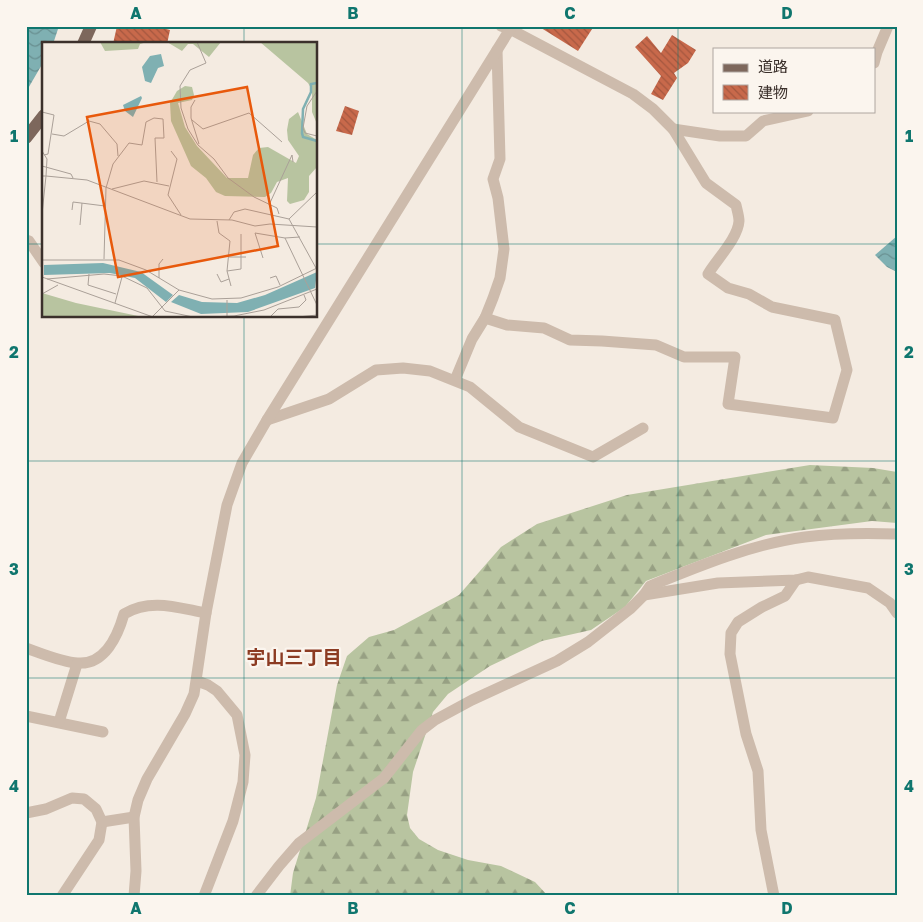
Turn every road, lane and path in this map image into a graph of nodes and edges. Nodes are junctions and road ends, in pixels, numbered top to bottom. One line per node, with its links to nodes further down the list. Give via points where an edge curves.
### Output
1 (91, 26): 4 (main road)
2 (888, 26): 6 (street)
3 (508, 27): 5 (street); 9 (street, via 633,94)
4 (84, 42)
5 (497, 50): 13 (street, via 500,159 493,179 504,249 500,278); 15 (street)
6 (876, 56)
7 (804, 112): 9 (street, via 763,122 746,136)
8 (42, 118): 10 (main road)
9 (673, 129): 13 (street, via 706,183 736,205 739,220 735,237 708,274 728,288 749,294 772,307 835,320 847,370 833,418 728,404 735,357 684,358 656,345 570,340 544,328 507,325)
10 (26, 138)
11 (26, 240): 12 (street)
12 (42, 259)
13 (485, 318): 14 (street, via 472,339)
14 (455, 380): 15 (street, via 430,371 376,370 329,399); 16 (street, via 470,387 520,427 593,457)
15 (267, 420): 20 (street, via 242,464 227,504)
16 (643, 428)
17 (897, 534): 19 (street, via 805,537 748,550 650,586)
18 (796, 580): 19 (street, via 718,583); 21 (street, via 808,578 868,588 890,603); 35 (street, via 785,596 738,622 730,633 730,654 746,734 758,771 761,830)
19 (644, 595): 34 (street, via 588,642 434,720 422,730 384,778 300,843)
20 (206, 613): 23 (street, via 152,604 136,607 124,614 118,634 107,649 87,663); 24 (street)
21 (897, 613)
22 (26, 648): 23 (street)
23 (77, 664): 26 (street)
24 (196, 681): 29 (street, via 185,714 142,789); 33 (street, via 217,690 237,715 245,755 243,782 233,821)
25 (26, 716): 26 (street)
26 (59, 722): 27 (street)
27 (104, 732)
28 (26, 812): 30 (street, via 46,809 72,798 84,799 96,809)
29 (134, 816): 30 (street); 32 (street)
30 (102, 822): 31 (street, via 99,840)
31 (62, 896)
32 (134, 896)
33 (204, 896)
34 (256, 896)
35 (774, 896)

